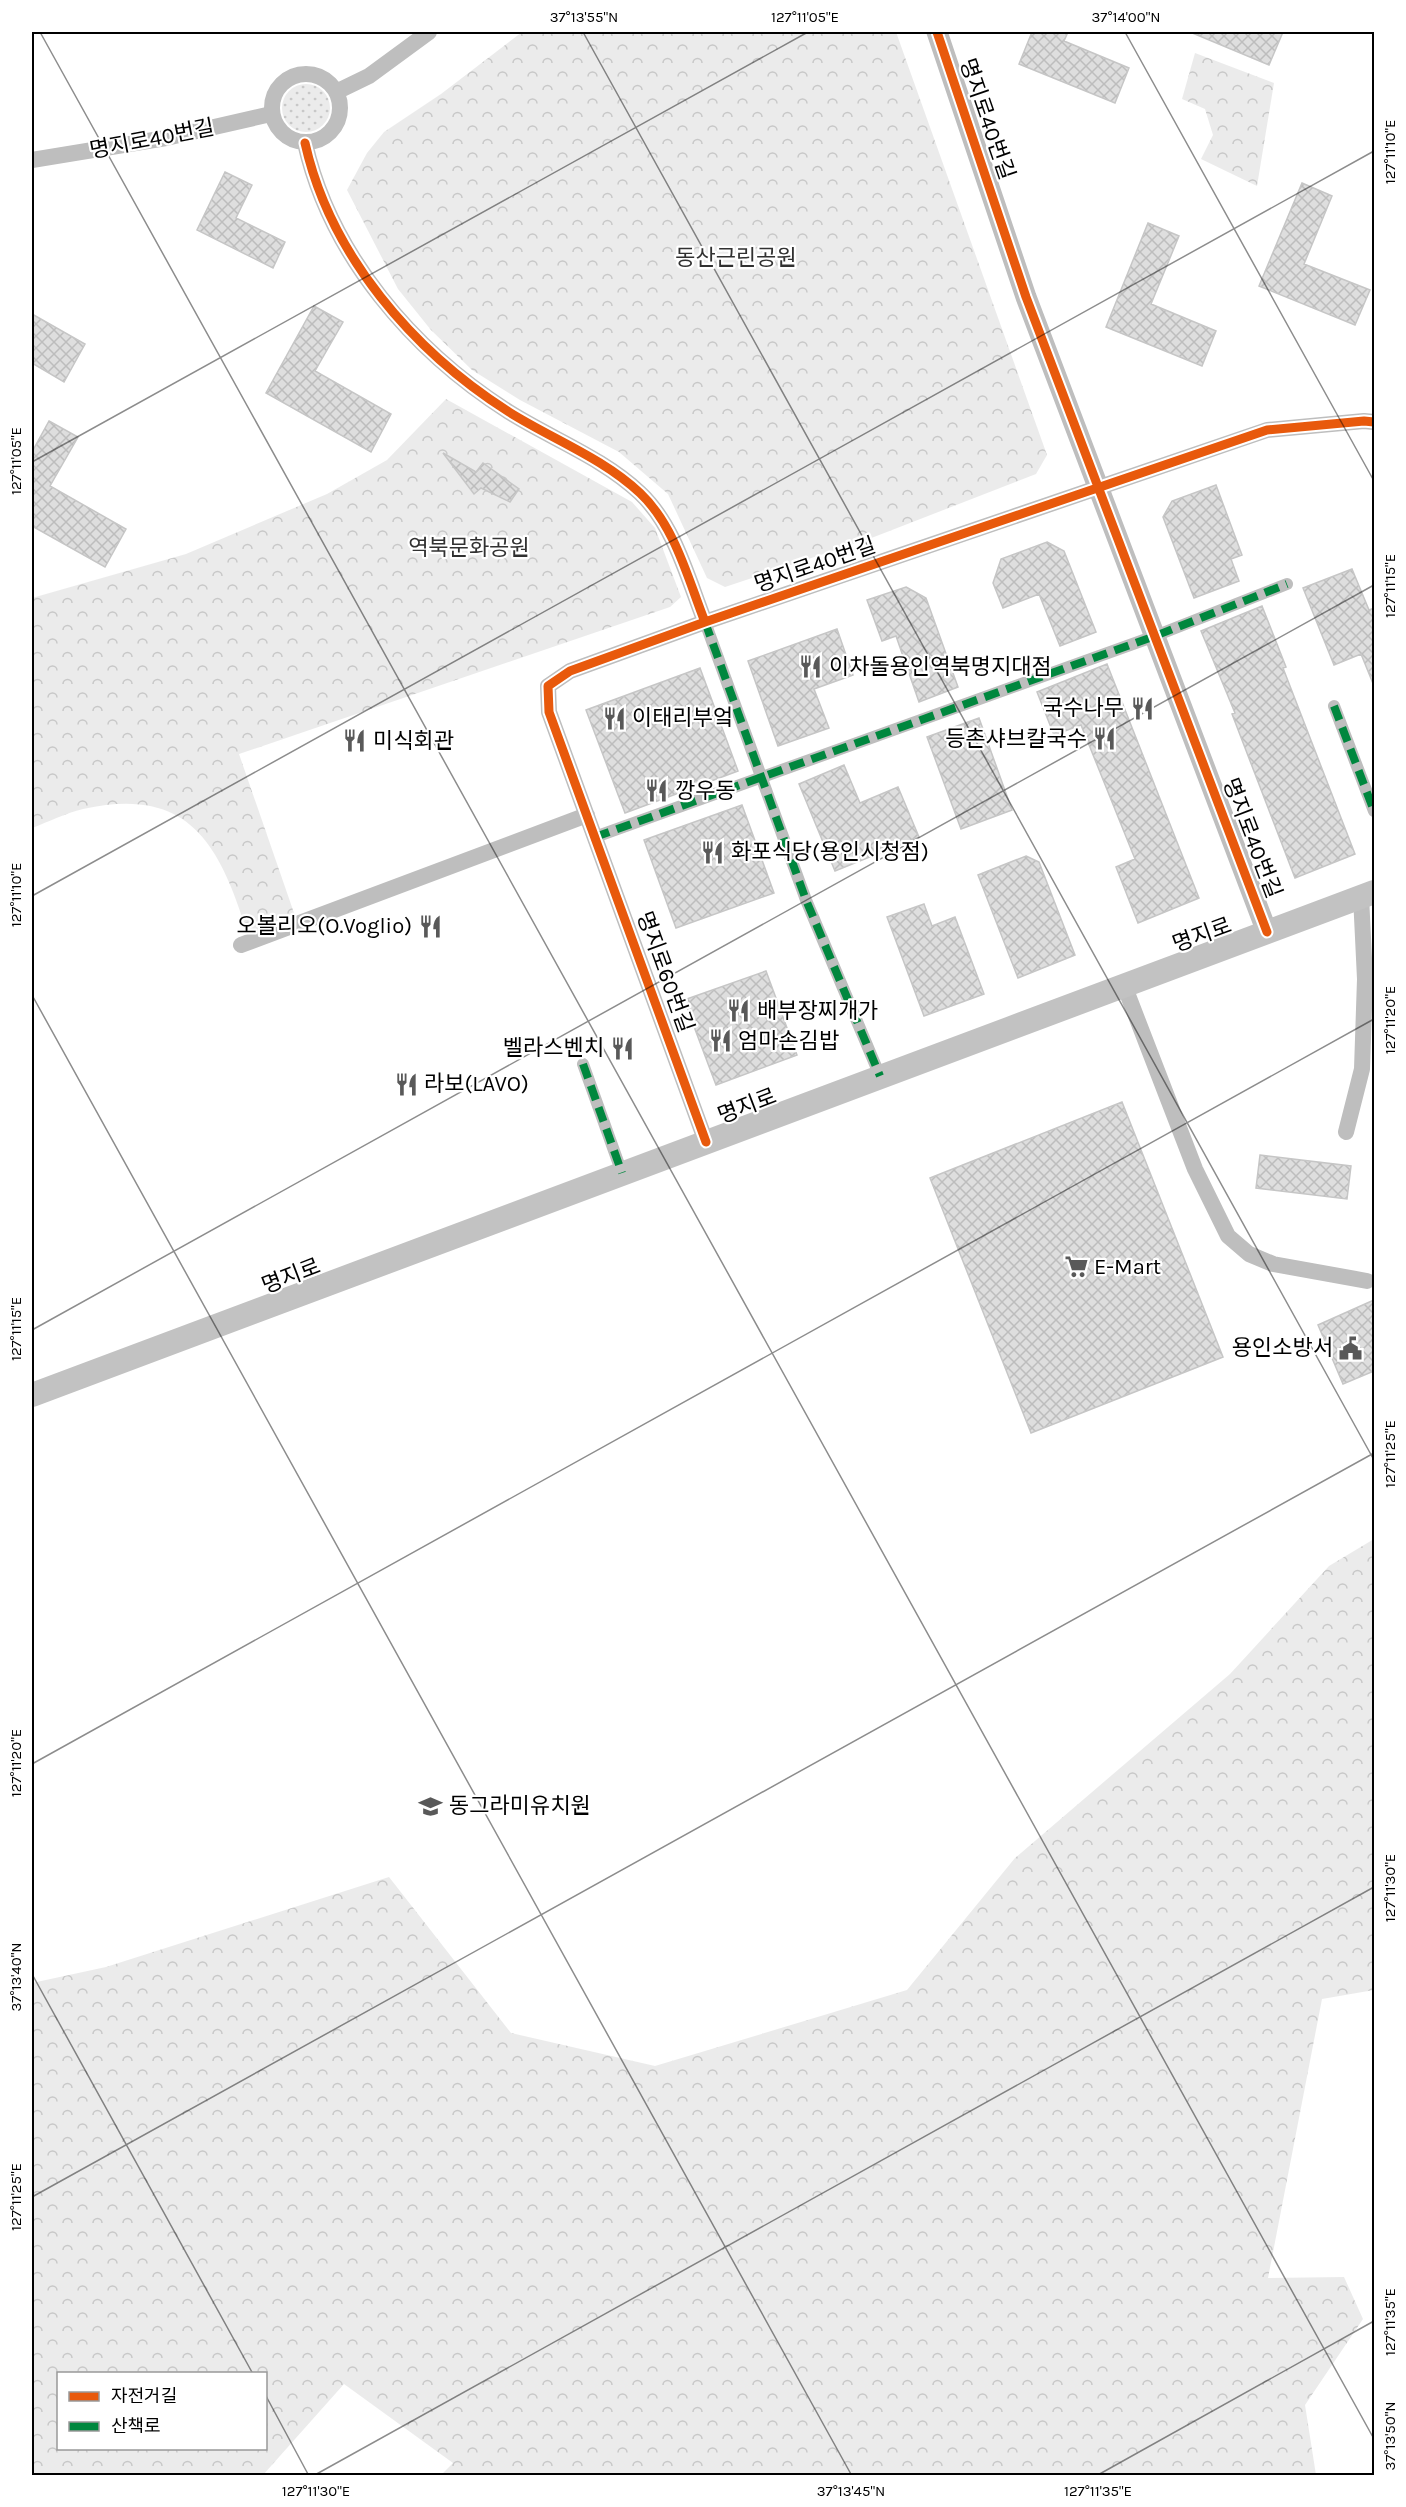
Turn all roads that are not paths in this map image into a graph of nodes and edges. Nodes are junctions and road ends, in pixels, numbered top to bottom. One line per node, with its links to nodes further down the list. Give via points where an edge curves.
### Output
1 (429, 32): 3 (street, via 369,76)
2 (937, 32): 8 (street, 명지로40번길, via 1026,297)
3 (336, 92): 4 (street, via 330,83 310,73 290,77 275,93); 5 (street, via 340,103 335,126 317,141)
4 (272, 114): 5 (street, via 283,134); 6 (street, 명지로40번길, via 166,138)
5 (305, 143): 10 (street, via 327,209 367,278 399,320 467,383 510,413 586,455 640,493 669,534)
6 (32, 160)
7 (1374, 422): 8 (street, 명지로40번길, via 1267,430)
8 (1099, 490): 10 (street, 명지로40번길); 11 (street, 명지로40번길)
9 (1287, 584): 11 (street)
10 (705, 622): 12 (street, 명지로40번길, via 570,671); 14 (street)
11 (1155, 636): 14 (street); 19 (street, 명지로40번길)
12 (548, 686): 16 (street, 명지로60번길, via 549,712)
13 (1334, 706): 15 (street)
14 (760, 778): 17 (street); 23 (street)
15 (1374, 811)
16 (587, 815): 17 (street, 명지로60번길); 20 (street)
17 (595, 837): 25 (street, 명지로60번길)
18 (1368, 894): 19 (main road, 명지로); 24 (street, via 1362,1069)
19 (1267, 932): 21 (main road, 명지로)
20 (241, 945)
21 (1124, 985): 23 (main road, 명지로); 27 (street, via 1195,1169 1228,1236 1248,1254 1273,1264)
22 (583, 1064): 26 (street)
23 (880, 1076): 25 (main road, 명지로)
24 (1346, 1132)
25 (706, 1142): 26 (main road, 명지로)
26 (622, 1173): 28 (main road, 명지로)
27 (1367, 1281)
28 (32, 1395)

